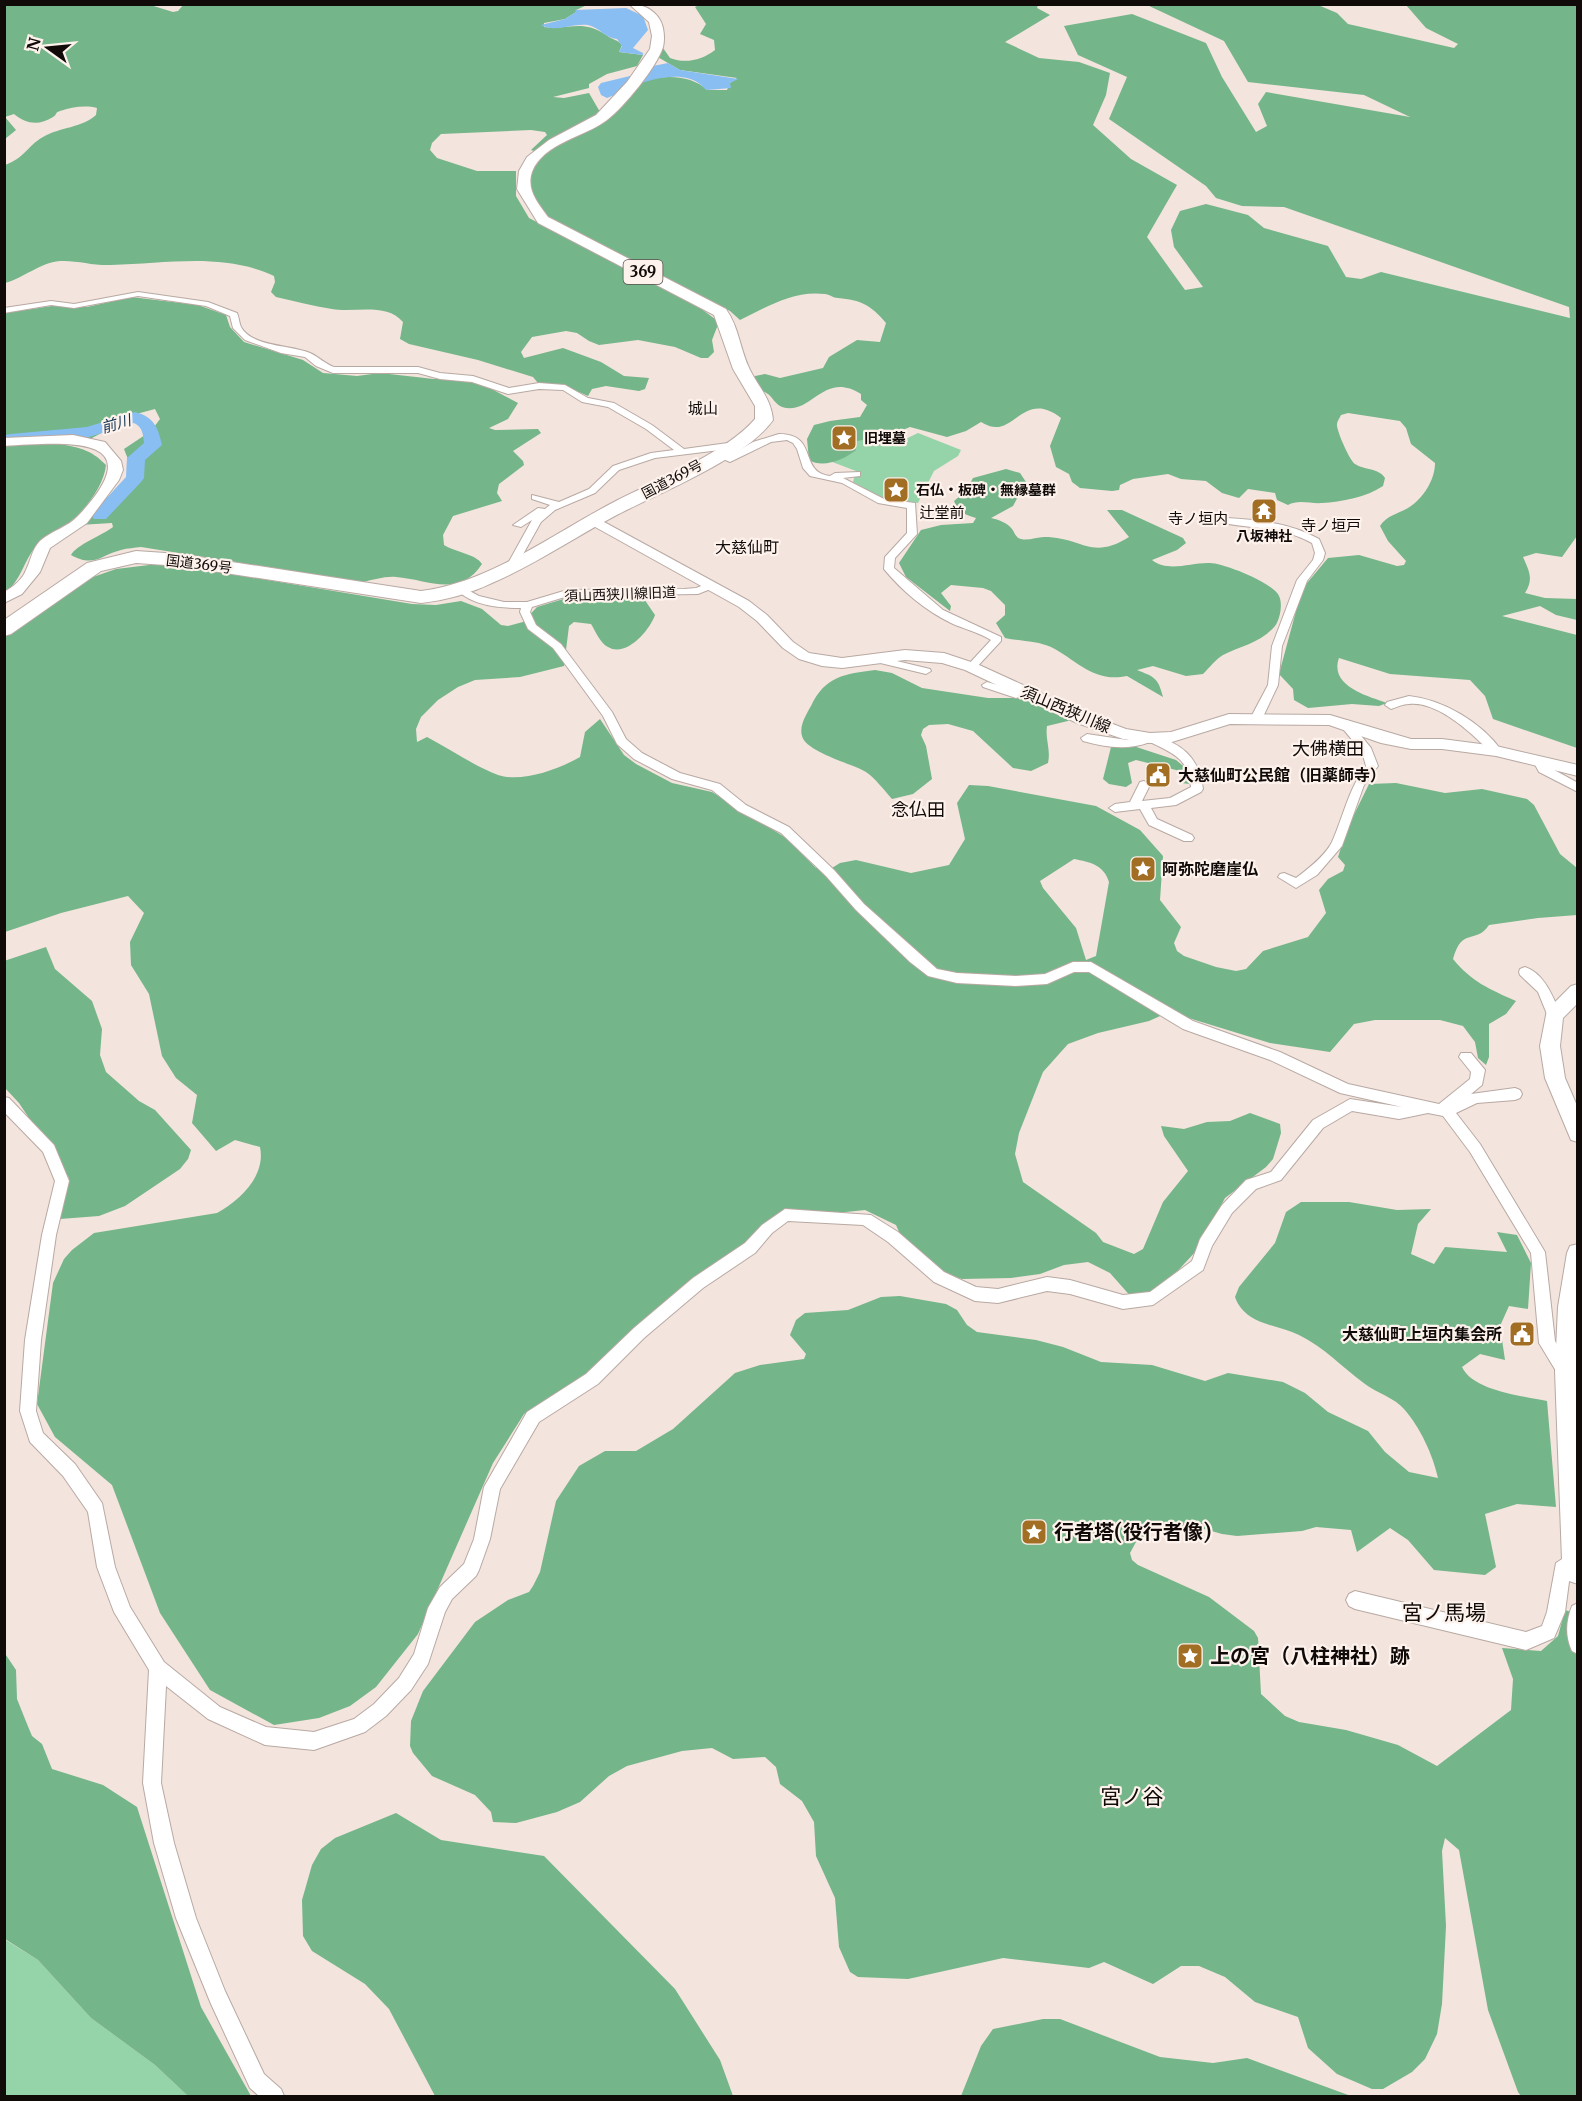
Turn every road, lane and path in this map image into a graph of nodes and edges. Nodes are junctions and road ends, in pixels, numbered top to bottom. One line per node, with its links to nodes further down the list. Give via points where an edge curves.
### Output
1 (634, 4): 4 (highway, 国道369号 / 369, via 656,23 656,50 609,112 555,142 533,160 523,184 543,220 720,312 741,369 763,406 765,420)
2 (4, 311): 5 (street, via 51,303 74,306 138,294 208,304 234,315 237,328 248,338 308,355 333,370 418,370 473,379 508,391 565,387 585,400 610,405)
3 (4, 442): 17 (main road, via 73,439 100,445 114,461 116,470 82,520 44,545 33,572 17,591)
4 (741, 442): 5 (street, via 722,448); 6 (highway, 国道369号 / 369)
5 (681, 451): 10 (street, via 616,468 592,491)
6 (719, 455): 8 (street, via 730,459 766,440 792,439 801,446 810,470); 11 (highway, 国道369号 / 369)
7 (857, 474): 8 (street)
8 (830, 478): 21 (street, via 846,481 885,502 912,505 912,534 890,557 889,569 955,622 996,639)
9 (535, 497): 10 (street)
10 (555, 507): 13 (street, via 543,509); 14 (street, via 537,520)
11 (593, 520): 14 (highway, 国道369号 / 369); 15 (main road, 須山西狭川線)
12 (1227, 521): 26 (street, via 1294,528 1316,541 1320,553 1302,580 1277,646 1273,685)
13 (518, 525)
14 (512, 565): 16 (highway, 国道369号 / 369)
15 (710, 586): 18 (street, 須山西狭川線旧道, via 684,592 567,593); 20 (main road, 須山西狭川線, via 753,610 804,656 842,663)
16 (462, 590): 18 (street, 須山西狭川線旧道, via 475,598); 19 (highway, 国道369号 / 369, via 421,597 180,560 136,557 94,567)
17 (4, 599)
18 (528, 605): 45 (street, via 525,612 532,627 557,646 608,715 621,741 638,756 676,776 716,787 742,808 785,830 860,907 933,973 1016,981 1047,979 1073,968 1091,967 1188,1025 1275,1056 1345,1089)
19 (4, 630)
20 (876, 659): 21 (main road, 須山西狭川線, via 926,656); 22 (street)
21 (971, 667): 24 (main road, 須山西狭川線)
22 (926, 671)
23 (987, 685): 24 (street, via 1016,694)
24 (1024, 692): 29 (main road, 須山西狭川線, via 1123,734)
25 (1391, 705): 30 (street, via 1409,700 1455,716 1480,733)
26 (1257, 719): 27 (main road, 須山西狭川線, via 1330,720); 29 (main road, 須山西狭川線, via 1229,719 1172,737)
27 (1345, 724): 30 (main road, 須山西狭川線, via 1411,744); 38 (street, via 1367,751 1372,766 1359,784 1336,846 1313,872 1296,884)
28 (1087, 738): 29 (street, via 1118,744)
29 (1150, 738): 35 (street, via 1183,754 1196,770 1197,789 1172,802)
30 (1496, 751): 31 (main road, 須山西狭川線)
31 (1539, 761): 32 (main road, 須山西狭川線); 34 (street, via 1543,769)
32 (1578, 771)
33 (1144, 784): 35 (street)
34 (1578, 788)
35 (1138, 806): 36 (street); 37 (street, via 1153,822)
36 (1115, 808)
37 (1188, 838)
38 (1284, 877)
39 (1525, 972): 41 (street, via 1543,989)
40 (1578, 991): 41 (main road)
41 (1554, 1015): 46 (main road, via 1550,1046 1555,1078)
42 (1466, 1057): 45 (street, via 1478,1070 1477,1081)
43 (1515, 1094): 45 (street, via 1475,1098)
44 (4, 1102): 54 (street, via 48,1149 62,1181 38,1305 28,1411 36,1437 69,1470 96,1509 106,1567 123,1612)
45 (1438, 1110): 48 (street, via 1475,1148 1538,1252 1547,1343); 54 (street, via 1399,1113 1350,1105 1318,1124 1276,1176 1251,1184 1227,1209 1205,1244 1198,1266 1153,1298 1123,1302 1047,1284 998,1296 975,1294 939,1277 866,1219 785,1215 750,1248 698,1283 639,1333 592,1379 533,1417 492,1487 482,1539 470,1570 446,1593 437,1608 422,1658 405,1684 359,1726 314,1740 265,1736 214,1713)
46 (1578, 1134)
47 (1578, 1253): 48 (main road, via 1569,1306)
48 (1566, 1371): 49 (main road)
49 (1572, 1403): 50 (main road)
50 (1576, 1566): 51 (street, via 1562,1569 1556,1612 1548,1632 1526,1641)
51 (1355, 1600)
52 (1578, 1612): 53 (street)
53 (1578, 1645)
54 (158, 1668): 55 (street, via 153,1783 164,1843 186,1918 218,1997 257,2081)
55 (274, 2097)

